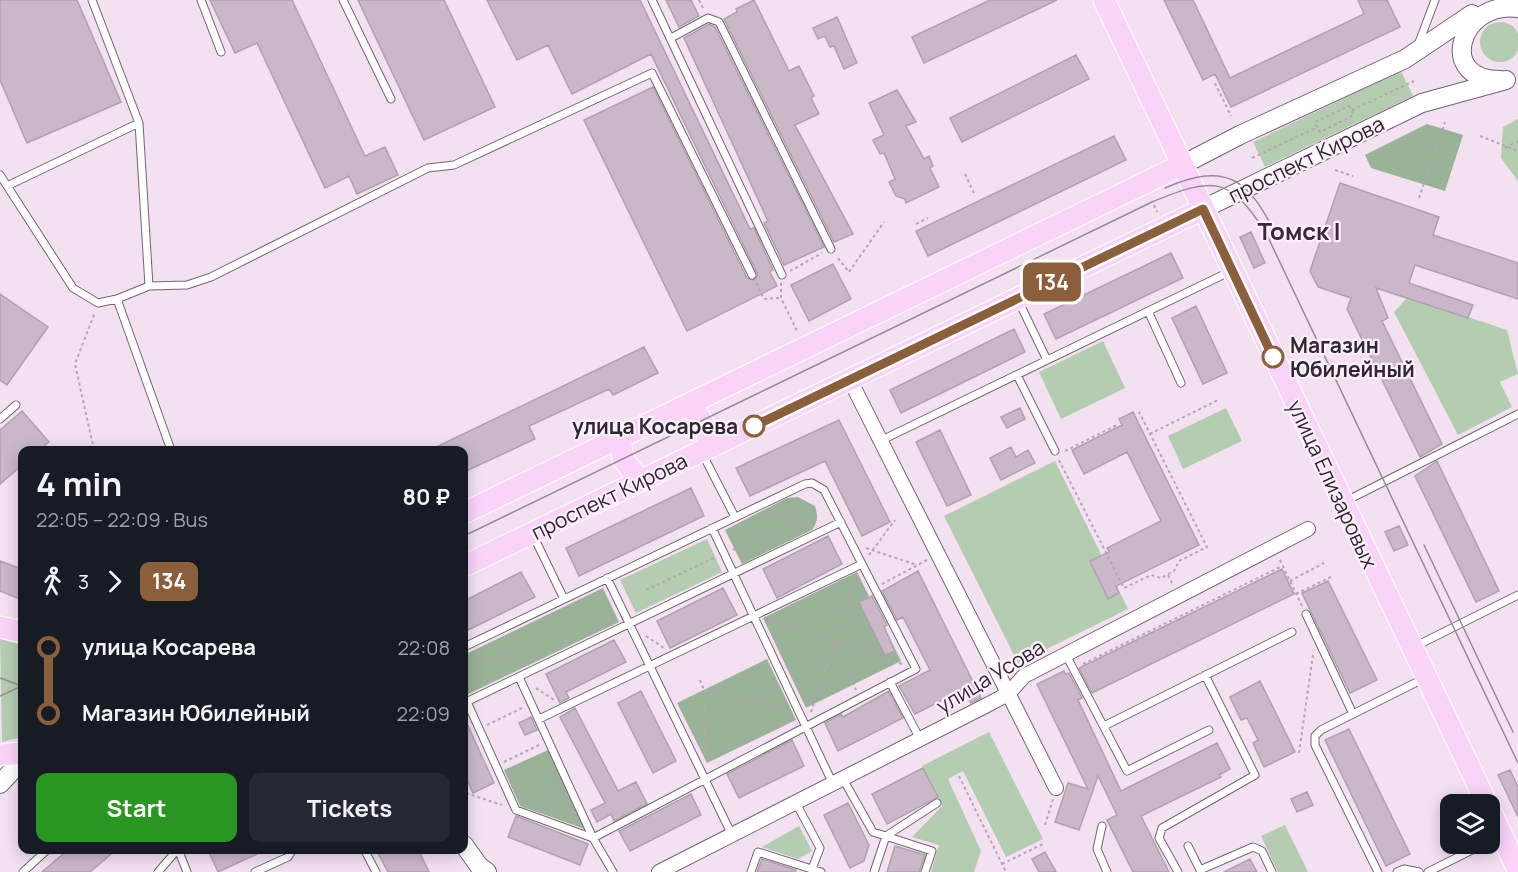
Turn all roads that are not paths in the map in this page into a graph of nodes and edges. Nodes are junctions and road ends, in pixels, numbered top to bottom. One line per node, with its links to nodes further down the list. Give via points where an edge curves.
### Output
1 (92, 0): 14 (lane)
2 (201, 0): 10 (lane)
3 (343, 0): 13 (lane)
4 (652, 0): 9 (lane)
5 (1104, 0): 15 (main road, улица Елизаровых)
6 (1435, 0): 11 (lane)
7 (1518, 8): 8 (main road, via 1499,3)
8 (1472, 14): 11 (main road); 12 (main road, via 1462,33 1465,60 1479,75 1494,80)
9 (671, 38): 19 (lane, via 708,18 719,22); 22 (lane)
10 (221, 52)
11 (1415, 52): 15 (main road)
12 (1512, 78): 18 (main road, проспект Кирова, via 1422,103)
13 (391, 99)
14 (139, 123): 17 (lane); 23 (lane)
15 (1182, 165): 18 (main road, улица Елизаровых); 32 (main road)
16 (0, 175): 17 (lane)
17 (7, 186): 24 (lane, via 73,288 98,303)
18 (1203, 209): 20 (main road, улица Елизаровых); 25 (main road, проспект Кирова)
19 (831, 249)
20 (1232, 270): 26 (lane); 41 (main road, улица Елизаровых)
21 (752, 275): 23 (lane, via 652,73 454,165 428,168 212,277 187,285)
22 (782, 275)
23 (148, 286): 24 (lane)
24 (117, 299): 37 (lane)
25 (1017, 299): 27 (lane); 29 (main road, проспект Кирова)
26 (1148, 311): 27 (lane); 30 (lane)
27 (1047, 360): 28 (lane)
28 (1017, 375): 36 (lane); 39 (lane)
29 (850, 380): 36 (street); 38 (main road, проспект Кирова)
30 (1181, 383)
31 (16, 405): 34 (lane)
32 (688, 405): 35 (main road); 38 (main road, via 703,420 708,435)
33 (1518, 414): 41 (lane)
34 (0, 419)
35 (620, 437): 40 (main road, via 623,459); 42 (main road)
36 (880, 441): 68 (street)
37 (170, 446)
38 (705, 450): 40 (main road, проспект Кирова); 43 (lane)
39 (1055, 451)
40 (640, 481): 47 (main road, проспект Кирова)
41 (1342, 504): 61 (main road, улица Елизаровых)
42 (468, 511)
43 (735, 517): 44 (lane, via 812,483 824,490); 45 (lane)
44 (841, 522): 49 (lane); 50 (lane)
45 (712, 528): 50 (lane); 51 (lane)
46 (1308, 529): 62 (street, улица Усова)
47 (532, 533): 48 (main road, проспект Кирова); 53 (lane)
48 (468, 564)
49 (862, 564): 55 (lane); 67 (lane, via 916,669)
50 (734, 574): 55 (lane); 56 (lane)
51 (607, 578): 53 (lane); 56 (lane)
52 (1518, 595): 61 (lane)
53 (564, 599): 60 (lane)
54 (1306, 614): 71 (lane)
55 (753, 615): 63 (lane); 73 (lane)
56 (629, 624): 63 (lane); 65 (lane)
57 (0, 627): 58 (main road)
58 (18, 632)
59 (1293, 632): 64 (lane)
60 (468, 645)
61 (1412, 648): 66 (main road, улица Елизаровых)
62 (1066, 655): 68 (street, улица Усова, via 1024,676); 74 (lane)
63 (649, 665): 72 (lane); 80 (lane)
64 (1204, 675): 74 (lane); 116 (lane, via 1255,775 1162,828 1159,838)
65 (519, 677): 69 (lane); 72 (lane)
66 (1426, 678): 71 (lane); 84 (main road, улица Елизаровых)
67 (890, 682): 73 (lane); 76 (lane)
68 (1008, 694): 76 (street, улица Усова); 83 (street)
69 (468, 701)
70 (468, 708): 90 (lane, via 516,810)
71 (1353, 714): 118 (lane, via 1318,732 1315,745)
72 (539, 719): 90 (lane)
73 (806, 726): 80 (lane); 81 (lane)
74 (1104, 726): 75 (lane, via 1127,771)
75 (1209, 730)
76 (921, 741): 81 (street, улица Усова)
77 (18, 753): 78 (main road)
78 (0, 755)
79 (18, 764): 82 (main road)
80 (705, 780): 88 (lane); 90 (lane)
81 (838, 782): 85 (street, улица Усова); 89 (lane, via 873,832)
82 (0, 784)
83 (1056, 788)
84 (1481, 794)
85 (796, 803): 88 (street, улица Усова); 100 (lane, via 820,848)
86 (937, 803): 89 (lane)
87 (1102, 826): 115 (lane, via 1097,849)
88 (732, 835): 110 (street, улица Усова)
89 (886, 836): 113 (lane); 114 (lane, via 932,851)
90 (593, 838): 109 (lane)
91 (1188, 846): 102 (lane)
92 (1500, 849): 101 (main road)
93 (468, 851): 108 (main road)
94 (43, 854): 103 (lane)
95 (174, 854): 104 (lane)
96 (180, 854): 105 (lane)
97 (290, 854): 106 (lane)
98 (367, 854): 107 (lane)
99 (1464, 854): 121 (lane)
100 (812, 869): 111 (lane, via 758,852); 112 (lane)
101 (1518, 870)
102 (1201, 871): 117 (lane, via 1253,847 1262,851)
103 (23, 872)
104 (158, 872)
105 (187, 872)
106 (255, 872)
107 (376, 872)
108 (487, 872)
109 (613, 872)
110 (659, 872)
111 (752, 872)
112 (821, 872)
113 (874, 872)
114 (925, 872)
115 (1107, 872)
116 (1178, 872)
117 (1272, 872)
118 (1378, 872)
119 (1396, 872): 120 (lane)
120 (1419, 872)
121 (1428, 872)

